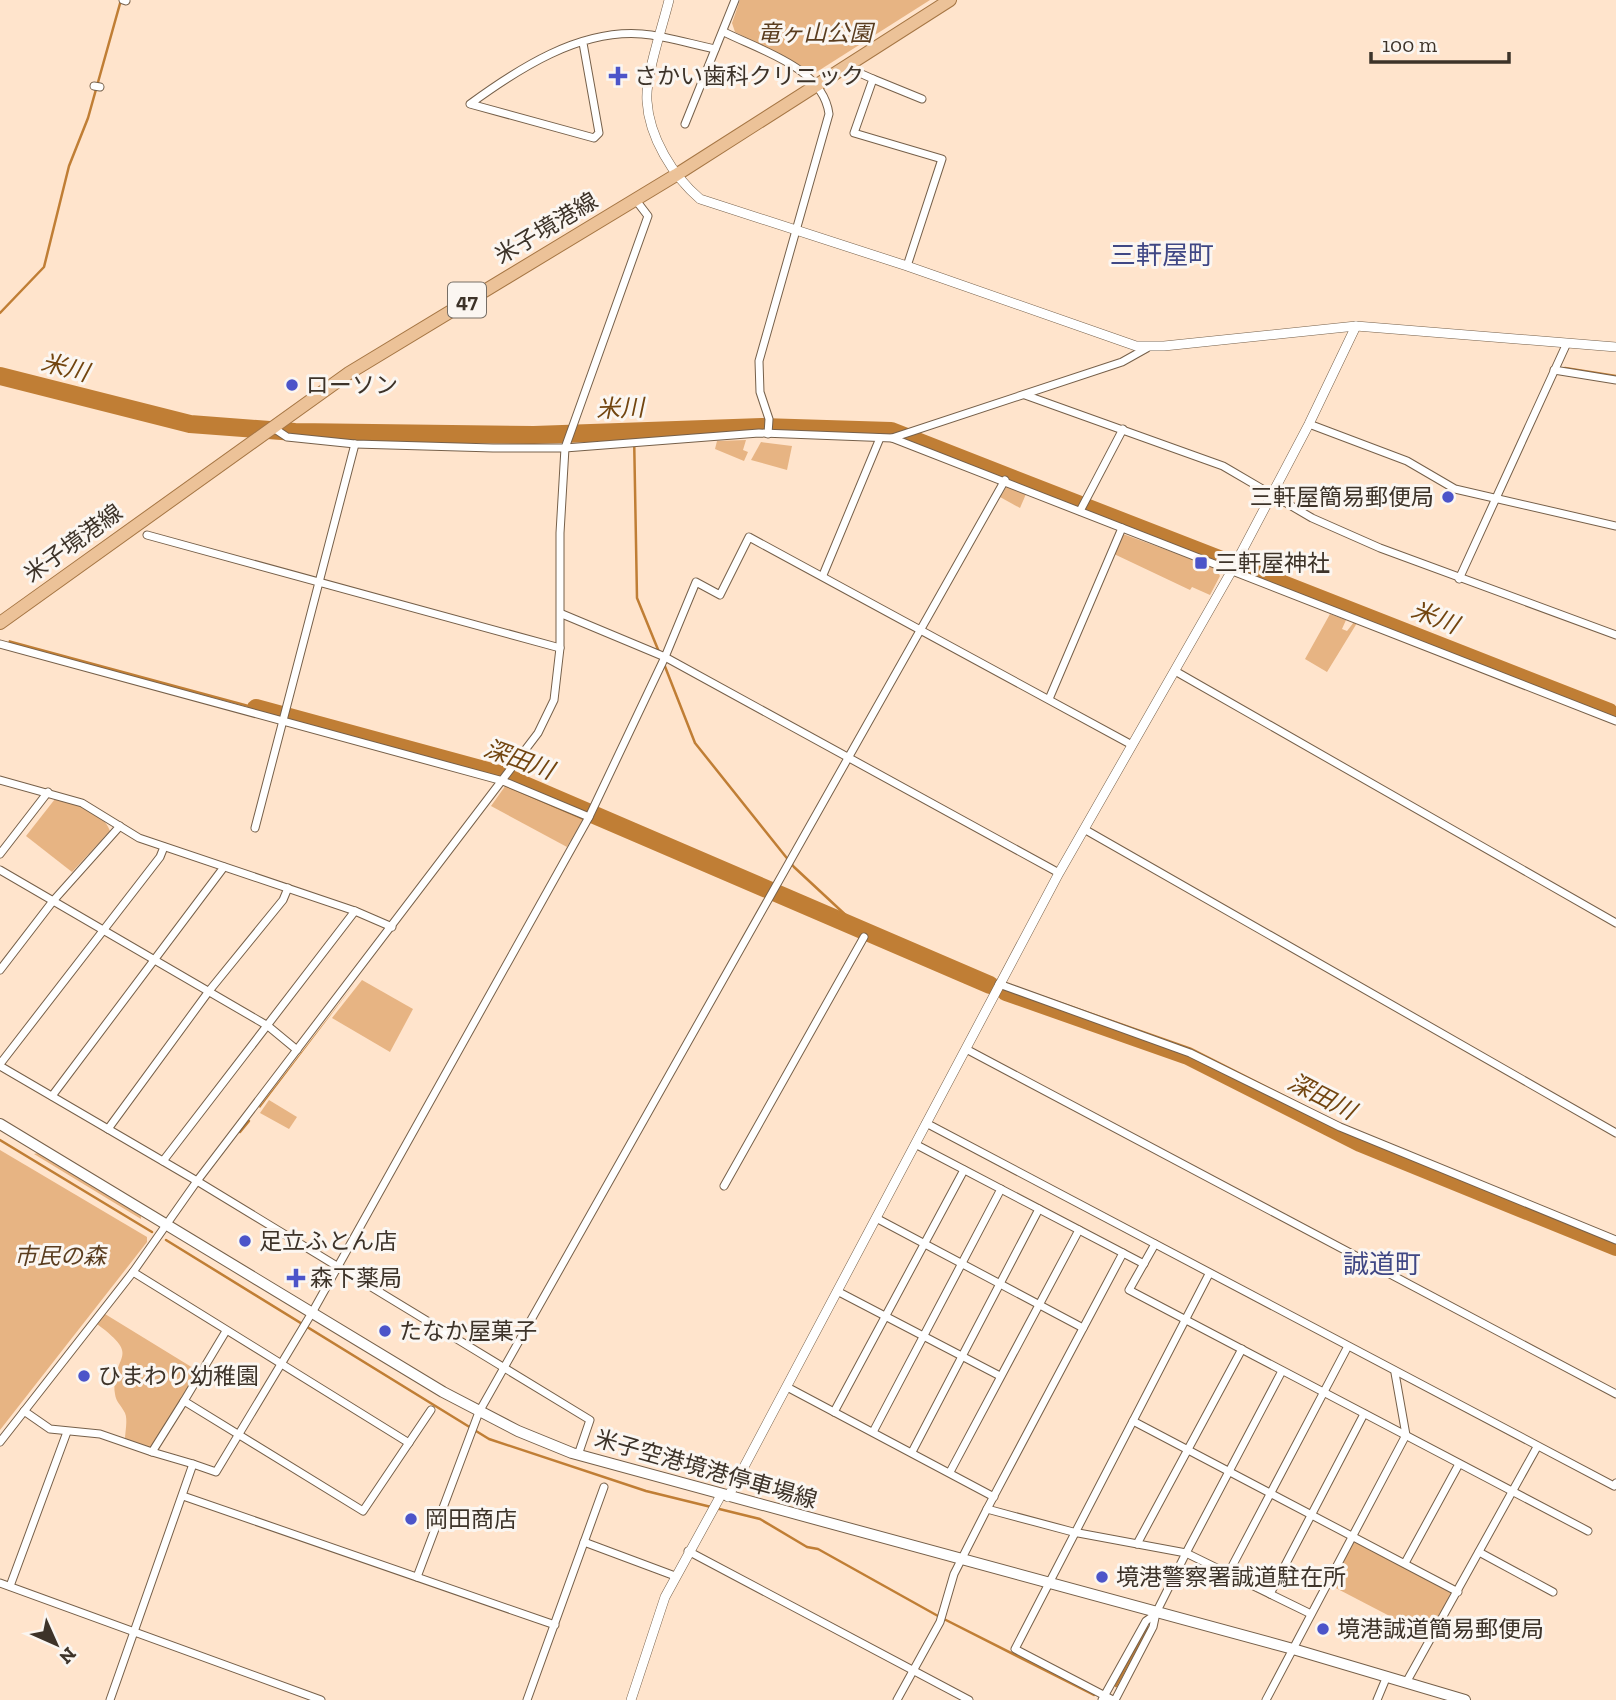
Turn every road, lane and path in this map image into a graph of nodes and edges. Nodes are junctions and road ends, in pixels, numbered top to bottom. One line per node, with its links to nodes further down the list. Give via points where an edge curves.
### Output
1 (669, 0): 5 (street)
2 (735, 0): 4 (street)
3 (950, 0): 8 (main road, 米子境港線 / 47)
4 (724, 32): 7 (street); 10 (street)
5 (660, 36): 6 (street, via 639,33); 7 (street); 13 (street, via 646,99 652,128)
6 (583, 43): 6 (street, via 540,59 470,104 594,138 599,133)
7 (715, 50): 12 (street)
8 (846, 68): 9 (street); 10 (main road, 米子境港線 / 47)
9 (873, 79): 11 (street); 16 (street, via 854,133 942,159)
10 (819, 85): 13 (main road, 米子境港線 / 47); 15 (street, via 829,114)
11 (922, 99)
12 (685, 124)
13 (676, 175): 14 (main road, 米子境港線 / 47); 15 (street, via 700,199)
14 (635, 199): 25 (main road, 米子境港線 / 47, via 349,373); 31 (street, via 648,216)
15 (798, 230): 16 (street); 27 (street, via 759,360)
16 (907, 266): 20 (street)
17 (1356, 326): 18 (street); 20 (street); 24 (street)
18 (1567, 343): 19 (street); 21 (street)
19 (1616, 347)
20 (1147, 348): 23 (street, via 1135,357)
21 (1554, 370): 22 (street); 34 (street)
22 (1616, 380)
23 (1026, 395): 26 (street); 29 (street)
24 (1309, 424): 33 (street); 34 (street, via 1407,461 1455,489)
25 (272, 427): 30 (street, via 287,437); 44 (main road, 米子境港線 / 47)
26 (1123, 429): 33 (street, via 1223,466); 35 (street)
27 (768, 434): 28 (street); 31 (street)
28 (880, 438): 29 (street); 40 (street)
29 (892, 438): 32 (street)
30 (355, 444): 31 (street); 42 (street)
31 (565, 448): 43 (street)
32 (1005, 480): 35 (street); 45 (street)
33 (1271, 496): 39 (street); 41 (street, via 1312,518)
34 (1494, 500): 36 (street); 41 (street)
35 (1080, 511): 37 (street)
36 (1616, 526)
37 (1122, 528): 39 (street); 51 (street)
38 (147, 535): 42 (street)
39 (1231, 572): 50 (street); 53 (street)
40 (822, 575): 45 (street); 49 (street, via 749,537 720,595 696,582)
41 (1459, 579): 46 (street)
42 (320, 583): 48 (street); 52 (street)
43 (562, 614): 48 (street); 49 (street)
44 (0, 623)
45 (920, 628): 51 (street); 55 (street)
46 (1616, 635)
47 (0, 644): 52 (street)
48 (560, 648): 57 (street, via 554,700 538,733)
49 (665, 657): 55 (street); 59 (street)
50 (1175, 671): 54 (street); 71 (street)
51 (1049, 699): 54 (street)
52 (283, 720): 57 (street); 61 (street)
53 (1616, 721)
54 (1132, 745): 62 (street)
55 (848, 756): 67 (street); 120 (street)
56 (0, 780): 58 (street)
57 (503, 781): 59 (street); 72 (street)
58 (48, 792): 60 (street, via 82,803); 64 (street)
59 (589, 817): 104 (street)
60 (120, 826): 63 (street); 69 (street)
61 (256, 828)
62 (1084, 830): 67 (street); 87 (street)
63 (164, 847): 65 (street); 73 (street)
64 (0, 854)
65 (224, 867): 68 (street); 75 (street)
66 (0, 870): 69 (street)
67 (1059, 873): 77 (street)
68 (288, 888): 70 (street); 78 (street)
69 (53, 901): 73 (street); 76 (street)
70 (355, 911): 72 (street); 79 (street)
71 (1616, 923)
72 (392, 927): 81 (street)
73 (103, 930): 75 (street); 82 (street)
74 (864, 937): 92 (street)
75 (153, 961): 78 (street); 83 (street)
76 (0, 970)
77 (999, 984): 80 (street); 98 (street, via 1190,1053 1340,1127)
78 (209, 991): 79 (street); 86 (street)
79 (268, 1026): 81 (street); 89 (street)
80 (966, 1049): 84 (street); 126 (street)
81 (298, 1050): 91 (street)
82 (0, 1065): 83 (street)
83 (52, 1096): 86 (street)
84 (926, 1123): 88 (street); 100 (street)
85 (0, 1124): 96 (main road, 米子空港境港停車場線)
86 (108, 1129): 89 (street)
87 (1616, 1133)
88 (915, 1144): 90 (street); 95 (street)
89 (163, 1161): 91 (street)
90 (964, 1170): 93 (street); 99 (street)
91 (197, 1181): 96 (street); 104 (street)
92 (724, 1186)
93 (1001, 1189): 94 (street); 102 (street)
94 (1039, 1209): 97 (street); 107 (street)
95 (876, 1218): 99 (street); 108 (street)
96 (167, 1225): 105 (street); 110 (main road, 米子空港境港停車場線)
97 (1079, 1230): 101 (street); 109 (street)
98 (1616, 1240)
99 (924, 1244): 102 (street); 111 (street)
100 (1155, 1244): 103 (street); 106 (street)
101 (1123, 1253): 103 (street); 113 (street)
102 (962, 1263): 107 (street); 115 (street)
103 (1144, 1264): 112 (street, via 1129,1290)
104 (337, 1266): 110 (street); 120 (street)
105 (133, 1272): 114 (street); 129 (street)
106 (1209, 1274): 112 (street); 116 (street)
107 (1000, 1283): 109 (street); 118 (street)
108 (837, 1292): 111 (street); 124 (street)
109 (1039, 1304): 113 (street); 123 (street)
110 (313, 1311): 119 (street); 130 (main road, 米子空港境港停車場線)
111 (885, 1316): 115 (street); 131 (street)
112 (1185, 1319): 117 (street); 133 (street)
113 (1083, 1328): 155 (street)
114 (226, 1331): 119 (street); 127 (street)
115 (924, 1336): 118 (street); 135 (street)
116 (1347, 1348): 122 (street); 125 (street)
117 (1242, 1349): 121 (street); 141 (street)
118 (962, 1356): 123 (street); 143 (street)
119 (281, 1364): 136 (street); 139 (street)
120 (503, 1369): 130 (street); 144 (street, via 590,1420)
121 (1282, 1371): 125 (street); 147 (street)
122 (1395, 1373): 137 (street); 140 (street)
123 (1000, 1376): 148 (street)
124 (787, 1387): 131 (street); 154 (street)
125 (1322, 1392): 132 (street); 152 (street)
126 (1616, 1394)
127 (184, 1401): 136 (street); 142 (street)
128 (431, 1410): 139 (street)
129 (24, 1411): 134 (street, via 50,1429); 138 (street)
130 (479, 1412): 144 (main road, 米子空港境港停車場線); 170 (street)
131 (834, 1412): 135 (street)
132 (1364, 1414): 137 (street); 157 (street)
133 (1133, 1421): 141 (street); 159 (street)
134 (67, 1432): 142 (street, via 100,1434); 173 (street)
135 (873, 1432): 143 (street)
136 (239, 1434): 139 (street, via 363,1511); 145 (street, via 216,1472)
137 (1406, 1435): 146 (street); 160 (street)
138 (0, 1442)
139 (409, 1443)
140 (1537, 1447): 149 (street, via 1614,1486); 151 (street)
141 (1188, 1449): 147 (street); 162 (street)
142 (152, 1452): 145 (street)
143 (912, 1452): 148 (street)
144 (578, 1455): 154 (main road, 米子空港境港停車場線)
145 (193, 1464): 153 (street)
146 (1459, 1464): 151 (street); 167 (street)
147 (1230, 1471): 152 (street); 165 (street)
148 (950, 1472): 155 (street)
149 (1616, 1483)
150 (604, 1487): 161 (street)
151 (1513, 1491): 158 (street); 164 (street)
152 (1270, 1492): 157 (street); 168 (street)
153 (183, 1496): 170 (street); 180 (street)
154 (725, 1496): 163 (street); 166 (main road, 米子空港境港停車場線)
155 (994, 1497): 156 (street)
156 (987, 1509): 159 (street); 166 (street)
157 (1312, 1514): 160 (street); 176 (street)
158 (1588, 1531)
159 (1073, 1532): 162 (street); 171 (street)
160 (1353, 1535): 167 (street); 178 (street)
161 (584, 1542): 169 (street); 179 (street)
162 (1137, 1544): 165 (street)
163 (688, 1551): 169 (street); 182 (street)
164 (1479, 1552): 174 (street); 175 (street)
165 (1186, 1553): 168 (street); 177 (street)
166 (961, 1559): 171 (main road, 米子空港境港停車場線); 182 (street, via 940,1622)
167 (1405, 1563): 174 (street)
168 (1228, 1574): 176 (street)
169 (675, 1576): 189 (street)
170 (418, 1577): 179 (street)
171 (1048, 1582): 177 (main road, 米子空港境港停車場線); 185 (street, via 1015,1649)
172 (0, 1583): 173 (street)
173 (10, 1586): 180 (street)
174 (1458, 1591): 184 (street)
175 (1553, 1592)
176 (1269, 1594): 178 (street)
177 (1156, 1613): 181 (main road, 米子空港境港停車場線); 185 (street, via 1146,1621); 192 (street)
178 (1311, 1614): 181 (street)
179 (555, 1625): 188 (street)
180 (134, 1631): 186 (street); 187 (street)
181 (1293, 1649): 183 (main road, 米子空港境港停車場線); 193 (street)
182 (913, 1671): 190 (street); 191 (street)
183 (1387, 1676): 184 (main road, 米子空港境港停車場線); 194 (street)
184 (1407, 1681): 195 (main road, 米子空港境港停車場線)
185 (1103, 1698): 192 (street)
186 (110, 1700)
187 (321, 1700)
188 (527, 1700)
189 (631, 1700)
190 (897, 1700)
191 (969, 1700)
192 (1114, 1700)
193 (1266, 1700)
194 (1377, 1700)
195 (1465, 1700)

